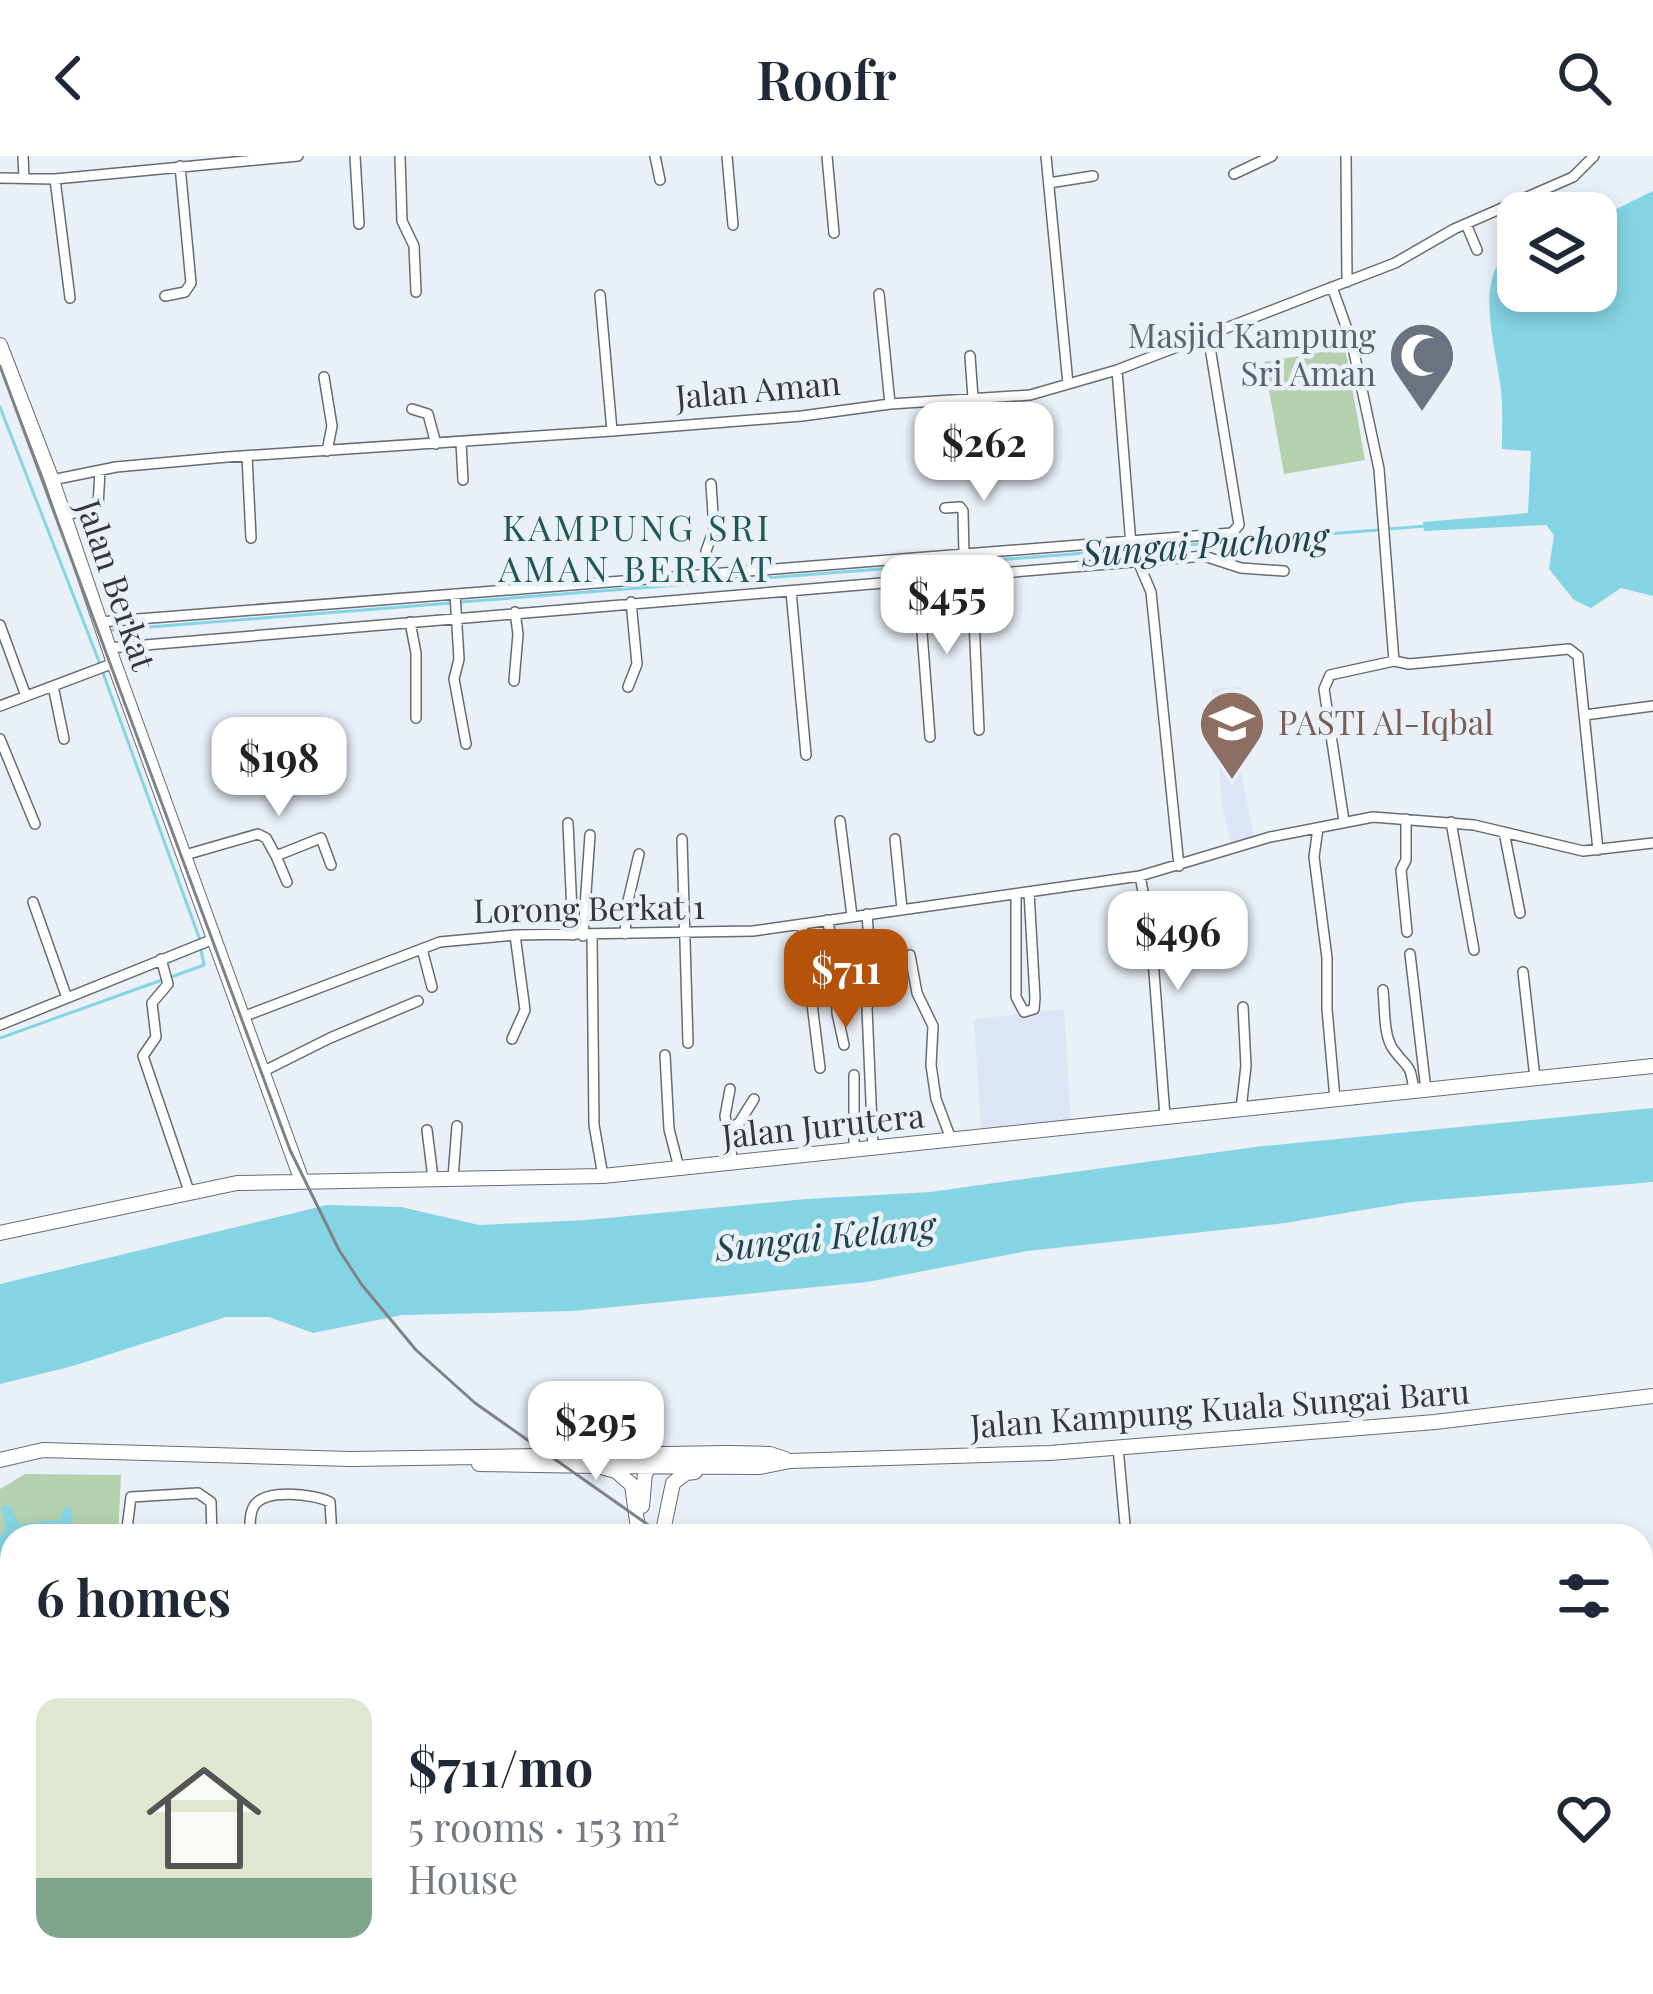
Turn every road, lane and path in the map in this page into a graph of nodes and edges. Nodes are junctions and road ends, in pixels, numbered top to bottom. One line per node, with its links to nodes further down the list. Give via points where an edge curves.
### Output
1 (23, 156): 16 (street)
2 (298, 156): 12 (street)
3 (355, 156): 20 (street)
4 (400, 156): 27 (street)
5 (655, 156): 18 (street)
6 (727, 156): 22 (street)
7 (826, 156): 23 (street)
8 (1046, 156): 19 (street)
9 (1272, 156): 13 (street)
10 (1346, 156): 25 (street)
11 (1594, 156): 21 (street, Jalan Aman, via 1573,177)
12 (179, 166): 17 (street); 30 (street, via 191,283)
13 (1234, 174)
14 (1093, 176): 19 (street)
15 (0, 178): 16 (street)
16 (24, 178): 17 (street)
17 (55, 179): 31 (street)
18 (660, 180)
19 (1049, 183): 38 (street)
20 (359, 224)
21 (1466, 224): 24 (street); 25 (street, Jalan Aman)
22 (733, 225)
23 (834, 233)
24 (1477, 250)
25 (1347, 282): 26 (street, Jalan Aman)
26 (1332, 287): 32 (street, Jalan Aman); 74 (street, via 1378,469)
27 (416, 292)
28 (879, 294): 40 (street)
29 (600, 295): 42 (street)
30 (165, 296)
31 (70, 298)
32 (1208, 335): 35 (street, Jalan Aman); 54 (street, via 1239,525 1232,533)
33 (0, 345): 37 (street, Jalan Berkat)
34 (970, 356): 39 (street)
35 (1117, 370): 38 (street, Jalan Aman); 54 (street)
36 (324, 377): 45 (street, via 332,426)
37 (7, 383): 48 (street, Jalan Berkat)
38 (1068, 384): 39 (street, Jalan Aman)
39 (973, 398): 40 (street, Jalan Aman)
40 (890, 404): 42 (street, Jalan Aman)
41 (412, 409): 44 (street, via 428,414)
42 (612, 431): 43 (street, Jalan Aman)
43 (461, 442): 44 (street, Jalan Aman); 49 (street)
44 (436, 444): 45 (street, Jalan Aman)
45 (327, 452): 46 (street, Jalan Aman)
46 (247, 456): 47 (street, Jalan Aman); 53 (street)
47 (100, 471): 48 (street, Jalan Aman); 52 (street, via 98,506)
48 (52, 480): 52 (street, Jalan Berkat)
49 (463, 480)
50 (710, 484): 59 (street)
51 (945, 508): 55 (street, via 963,511)
52 (64, 516): 70 (street, Jalan Berkat)
53 (251, 538)
54 (1133, 552): 55 (street); 58 (street); 60 (street); 106 (street, via 1151,592)
55 (964, 555): 56 (street)
56 (848, 565): 57 (street); 63 (street)
57 (798, 568): 59 (street); 64 (street)
58 (1284, 571)
59 (711, 573): 61 (street)
60 (972, 576): 62 (street); 83 (street)
61 (660, 577): 65 (street); 66 (street)
62 (918, 580): 63 (street); 84 (street)
63 (850, 585): 64 (street)
64 (795, 590): 66 (street); 88 (street)
65 (455, 595): 69 (street); 70 (street)
66 (661, 599): 67 (street)
67 (631, 602): 68 (street); 77 (street, via 637,664)
68 (514, 612): 69 (street); 75 (street)
69 (456, 615): 71 (street); 87 (street, via 454,679)
70 (100, 622): 73 (street, Jalan Berkat)
71 (410, 622): 73 (street); 82 (street)
72 (0, 625): 78 (street)
73 (110, 659): 76 (street); 103 (street, Jalan Berkat)
74 (1394, 662): 81 (street, via 1569,649 1578,656); 91 (street, via 1335,672 1323,683)
75 (514, 681)
76 (53, 686): 78 (street); 86 (street)
77 (628, 687)
78 (26, 696): 79 (street)
79 (0, 706)
80 (1653, 706): 81 (street)
81 (1585, 715): 101 (street)
82 (416, 718)
83 (980, 730)
84 (930, 737)
85 (0, 739): 94 (street)
86 (64, 739)
87 (466, 744)
88 (806, 755)
89 (1406, 819): 91 (street, Lorong Berkat 1); 92 (street, Lorong Berkat 1); 118 (street)
90 (840, 821): 115 (street)
91 (1344, 821): 95 (street, Lorong Berkat 1)
92 (1451, 822): 96 (street, Lorong Berkat 1); 125 (street)
93 (568, 823): 121 (street)
94 (34, 824)
95 (1318, 828): 106 (street, Lorong Berkat 1); 149 (street)
96 (1504, 832): 101 (street, Lorong Berkat 1); 113 (street)
97 (590, 835): 121 (street)
98 (682, 839): 122 (street)
99 (895, 839): 112 (street)
100 (1653, 843): 101 (street, Lorong Berkat 1)
101 (1598, 850)
102 (639, 854): 119 (street)
103 (185, 855): 104 (street, via 258,833); 123 (street, Jalan Berkat)
104 (276, 856): 105 (street, via 321,838); 108 (street)
105 (331, 866)
106 (1178, 866): 107 (street, Lorong Berkat 1)
107 (1140, 876): 109 (street, Lorong Berkat 1); 151 (street)
108 (286, 882)
109 (1029, 892): 110 (street, Lorong Berkat 1); 110 (street, via 1035,998 1034,1010 1024,1012 1016,997)
110 (1016, 893): 112 (street, Lorong Berkat 1)
111 (33, 902): 132 (street)
112 (902, 909): 114 (street, Lorong Berkat 1)
113 (1520, 913)
114 (867, 914): 115 (street, Lorong Berkat 1); 156 (street)
115 (852, 916): 116 (street, Lorong Berkat 1)
116 (827, 920): 117 (street, Lorong Berkat 1); 139 (street)
117 (802, 924): 122 (street, Lorong Berkat 1); 142 (street)
118 (1407, 932)
119 (625, 934): 121 (street, Lorong Berkat 1); 122 (street, Lorong Berkat 1)
120 (515, 935): 121 (street, Lorong Berkat 1); 124 (street, Lorong Berkat 1); 137 (street, via 525,1010)
121 (583, 935): 160 (street)
122 (686, 935): 138 (street)
123 (212, 940): 128 (street); 135 (street, Jalan Berkat)
124 (422, 949): 130 (street); 135 (street, Lorong Berkat 1)
125 (1474, 950)
126 (1410, 954): 147 (street)
127 (910, 956): 155 (street, via 933,1026 935,1099)
128 (161, 959): 132 (street); 164 (street, via 167,978 152,1003 157,1037 143,1056)
129 (1523, 972): 145 (street)
130 (432, 987)
131 (1383, 990): 147 (street, via 1389,1039)
132 (67, 998): 136 (street)
133 (418, 1001): 143 (street)
134 (1244, 1007): 150 (street)
135 (244, 1016): 143 (street, Jalan Berkat)
136 (0, 1025)
137 (512, 1039)
138 (688, 1042)
139 (844, 1046)
140 (665, 1054): 159 (street)
141 (1653, 1066): 145 (street, Jalan Jurutera)
142 (820, 1068)
143 (264, 1072): 163 (street, Jalan Berkat)
144 (854, 1075): 157 (street)
145 (1535, 1078): 147 (street, Jalan Jurutera)
146 (730, 1089): 154 (street)
147 (1420, 1090): 149 (street, Jalan Jurutera)
148 (754, 1099): 154 (street)
149 (1336, 1099): 150 (street, Jalan Jurutera)
150 (1241, 1109): 151 (street, Jalan Jurutera)
151 (1165, 1116): 155 (street, Jalan Jurutera)
152 (457, 1126): 162 (street)
153 (427, 1130): 161 (street)
154 (727, 1130): 158 (street)
155 (951, 1139): 156 (street, Jalan Jurutera)
156 (873, 1148): 157 (street, Jalan Jurutera)
157 (854, 1150): 158 (street, Jalan Jurutera)
158 (733, 1162): 159 (street, Jalan Jurutera)
159 (679, 1168): 160 (street, Jalan Jurutera)
160 (603, 1176): 162 (street, Jalan Jurutera)
161 (433, 1178): 162 (street, Jalan Jurutera); 163 (street, Jalan Jurutera)
162 (453, 1178)
163 (302, 1180): 164 (street, Jalan Jurutera)
164 (189, 1191): 165 (street, Jalan Jurutera)
165 (0, 1233)
166 (1653, 1396): 167 (street, Jalan Kampung Kuala Sungai Baru)
167 (1118, 1447): 172 (street, Jalan Kampung Kuala Sungai Baru); 184 (street)
168 (557, 1454): 169 (street, Jalan Kampung Kuala Sungai Baru); 170 (street, Jalan Kampung Kuala Sungai Baru); 174 (street)
169 (745, 1454): 172 (street, Jalan Kampung Kuala Sungai Baru); 174 (street)
170 (433, 1458): 171 (street, Jalan Kampung Kuala Sungai Baru, via 43,1450); 173 (street, Jalan Kampung Kuala Sungai Baru)
171 (0, 1460)
172 (790, 1461): 175 (street, Jalan Kampung Kuala Sungai Baru)
173 (597, 1466): 174 (street, Jalan Kampung Kuala Sungai Baru); 180 (street, via 632,1485)
174 (651, 1466): 175 (street, Jalan Kampung Kuala Sungai Baru); 181 (street); 182 (street)
175 (760, 1467): 183 (street, via 686,1473 668,1495)
176 (127, 1524): 177 (street, via 128,1502 137,1495 205,1496)
177 (212, 1524)
178 (250, 1524): 179 (street, via 263,1498 324,1498)
179 (332, 1524)
180 (639, 1524)
181 (641, 1524)
182 (661, 1524)
183 (663, 1524)
184 (1125, 1524)

